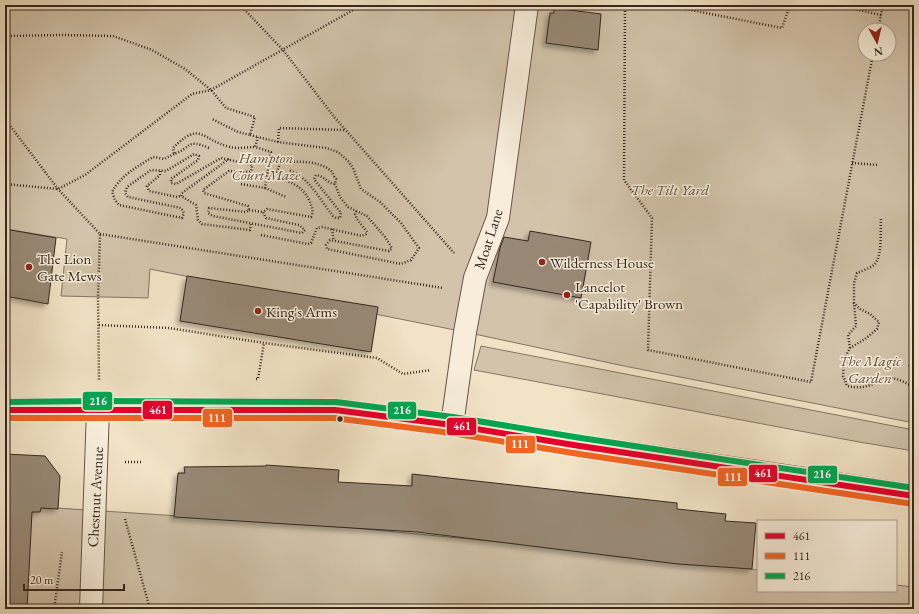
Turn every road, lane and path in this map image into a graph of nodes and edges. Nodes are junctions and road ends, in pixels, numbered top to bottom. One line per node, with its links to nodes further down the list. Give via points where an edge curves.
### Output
1 (240, 5): 12 (path)
2 (362, 5): 12 (path)
3 (527, 5): 45 (street, Moat Lane, via 498,218)
4 (625, 5): 25 (path, via 624,180 652,218 648,350 810,382)
5 (665, 5): 6 (path, via 782,28)
6 (790, 5)
7 (836, 5): 9 (path)
8 (883, 5): 9 (path)
9 (881, 15): 10 (path)
10 (880, 22)
11 (5, 36): 14 (path, via 113,36 152,50 185,69)
12 (283, 50): 14 (path); 17 (path)
13 (871, 62): 25 (path)
14 (211, 90): 18 (path, via 226,108 255,117); 33 (path, via 192,94 85,175)
15 (5, 119): 33 (path)
16 (212, 119): 18 (path)
17 (345, 130): 20 (path, via 279,128); 45 (path)
18 (250, 135): 19 (path)
19 (258, 138): 20 (path); 21 (path)
20 (278, 142): 44 (path, via 338,152 353,168 361,189 380,202 401,223 419,248 411,260 401,264 327,249 326,245 330,240)
21 (255, 147): 23 (path, via 231,147 200,134 191,133 173,148); 32 (path, via 271,152)
22 (209, 148): 23 (path, via 197,143)
23 (174, 154): 28 (path, via 164,159 153,157 131,170 112,192 114,200 119,205 182,218 184,213 181,208 128,197 125,193 127,187 151,170)
24 (229, 160): 28 (path, via 221,158 176,184 171,183 171,179 198,160 199,156 194,154 166,171); 34 (path); 36 (path, via 252,165 252,169 250,172 229,171 203,190 204,193 248,206)
25 (852, 163): 26 (path)
26 (879, 165)
27 (289, 170): 31 (path, via 296,172 306,181 333,216 340,218 341,213 314,179 316,175 322,176 329,183)
28 (160, 171): 34 (path, via 160,175 147,186 149,192)
29 (5, 184): 33 (path)
30 (241, 184): 32 (path)
31 (335, 184): 37 (path, via 340,197 348,207); 38 (path, via 336,179 330,171 320,165 280,163 276,175 305,192 313,213 311,217 267,208)
32 (265, 188): 35 (path)
33 (58, 189): 42 (path)
34 (181, 196): 40 (path, via 196,205 198,220 202,224 250,230)
35 (286, 197)
36 (249, 210): 38 (path); 40 (path, via 246,212 209,208 208,213)
37 (357, 210): 41 (path, via 356,219 366,234 362,236); 44 (path, via 367,216 392,248 389,251)
38 (263, 212): 40 (path, via 266,218 299,225 305,230 302,233)
39 (881, 219): 46 (path, via 880,250 874,264 857,273)
40 (250, 224)
41 (332, 229): 43 (path, via 318,228 311,243 308,244); 44 (path)
42 (100, 234): 45 (path); 47 (path)
43 (261, 235)
44 (334, 241)
45 (474, 285): 58 (street, Moat Lane)
46 (854, 303): 49 (path, via 856,326 848,336); 49 (path, via 879,322 878,329)
47 (99, 325): 48 (path, via 169,328); 54 (path)
48 (264, 343): 52 (path, via 377,358); 53 (path)
49 (850, 348): 55 (path, via 844,359 843,376 847,386 856,388 894,378)
50 (909, 365): 51 (path)
51 (914, 372)
52 (403, 374)
53 (258, 379)
54 (99, 380)
55 (914, 388)
56 (98, 409): 57 (main road); 58 (main road, via 335,410); 65 (street, Chestnut Avenue)
57 (5, 410)
58 (452, 425): 61 (main road)
59 (125, 462): 60 (path)
60 (141, 462)
61 (914, 496)
62 (123, 513): 66 (path)
63 (63, 548): 64 (path)
64 (54, 609)
65 (91, 609)
66 (150, 609)

